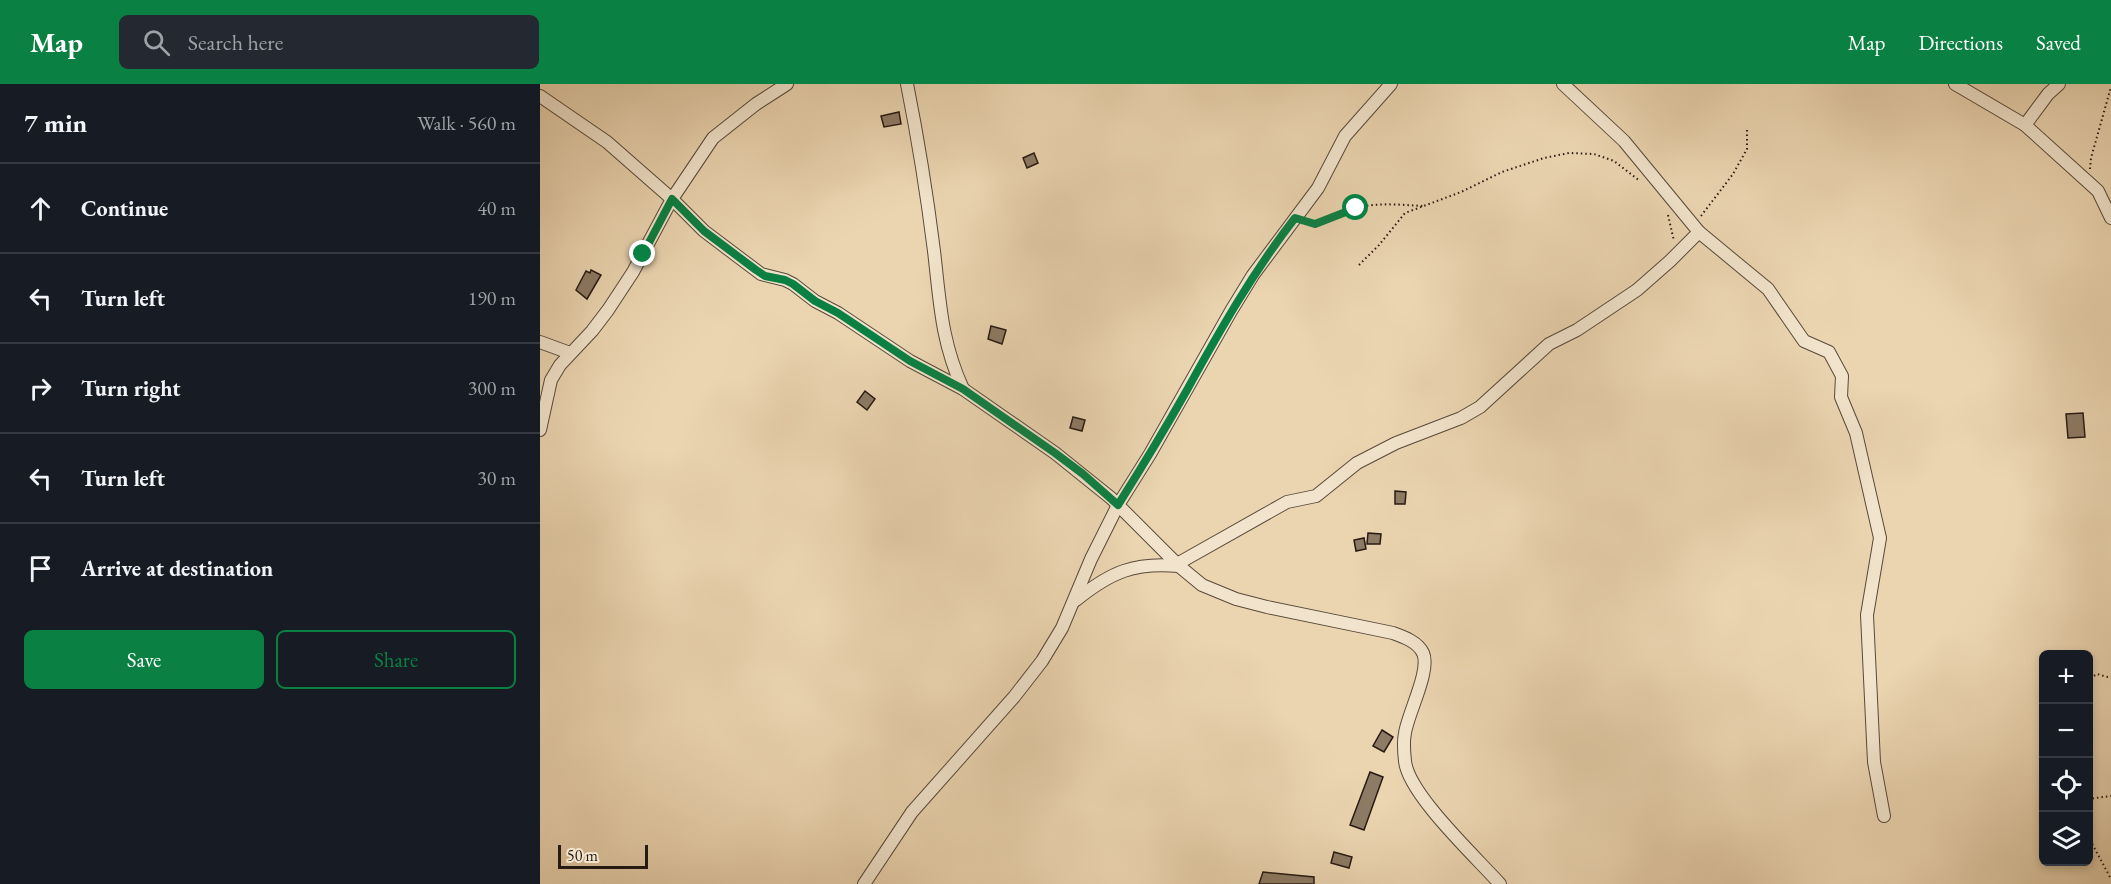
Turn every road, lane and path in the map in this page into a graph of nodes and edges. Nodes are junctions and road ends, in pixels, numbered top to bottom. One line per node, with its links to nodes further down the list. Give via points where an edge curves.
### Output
1 (787, 84): 13 (street, via 713,138)
2 (907, 84): 23 (street, via 925,183 939,306 949,356)
3 (1390, 84): 16 (street, via 1346,136 1318,188)
4 (1563, 84): 18 (street, via 1624,141)
5 (1955, 84): 9 (street)
6 (2059, 84): 9 (street)
7 (2111, 87): 11 (path)
8 (540, 96): 13 (street, via 607,142)
9 (2025, 125): 11 (street)
10 (1747, 128): 18 (path, via 1747,149)
11 (2088, 182): 17 (street, via 2098,191)
12 (1643, 183): 14 (path, via 1614,161 1594,154 1569,153 1502,172)
13 (672, 199): 22 (street, via 619,294); 23 (street, via 704,231 761,274 793,284 910,361)
14 (1427, 206): 16 (path, via 1379,204 1356,208 1315,224); 20 (path, via 1405,213)
15 (1667, 209): 19 (path, via 1672,239)
16 (1295, 218): 25 (street, via 1253,275)
17 (2111, 218)
18 (1696, 229): 19 (street); 32 (street, via 1768,289 1804,341 1829,352 1842,376 1841,397 1856,433 1880,538 1867,615 1874,762)
19 (1679, 252): 26 (street, via 1637,290 1549,344 1480,407 1357,463 1316,496 1287,502)
20 (1359, 265)
21 (540, 342): 22 (street)
22 (570, 353): 24 (street, via 551,380)
23 (963, 389): 25 (street, via 1065,460)
24 (540, 430)
25 (1118, 505): 26 (street); 27 (street)
26 (1178, 565): 27 (street, via 1134,568 1102,582); 36 (street, via 1202,585 1236,599 1393,633 1423,651 1422,677 1405,733 1405,764 1411,780 1433,810)
27 (1075, 601): 35 (street, via 1029,679 912,812)
28 (2093, 676): 29 (path)
29 (2111, 678)
30 (2111, 796): 31 (path)
31 (2093, 798)
32 (1884, 816)
33 (2093, 845): 34 (path)
34 (2111, 879)
35 (864, 884)
36 (1500, 884)

